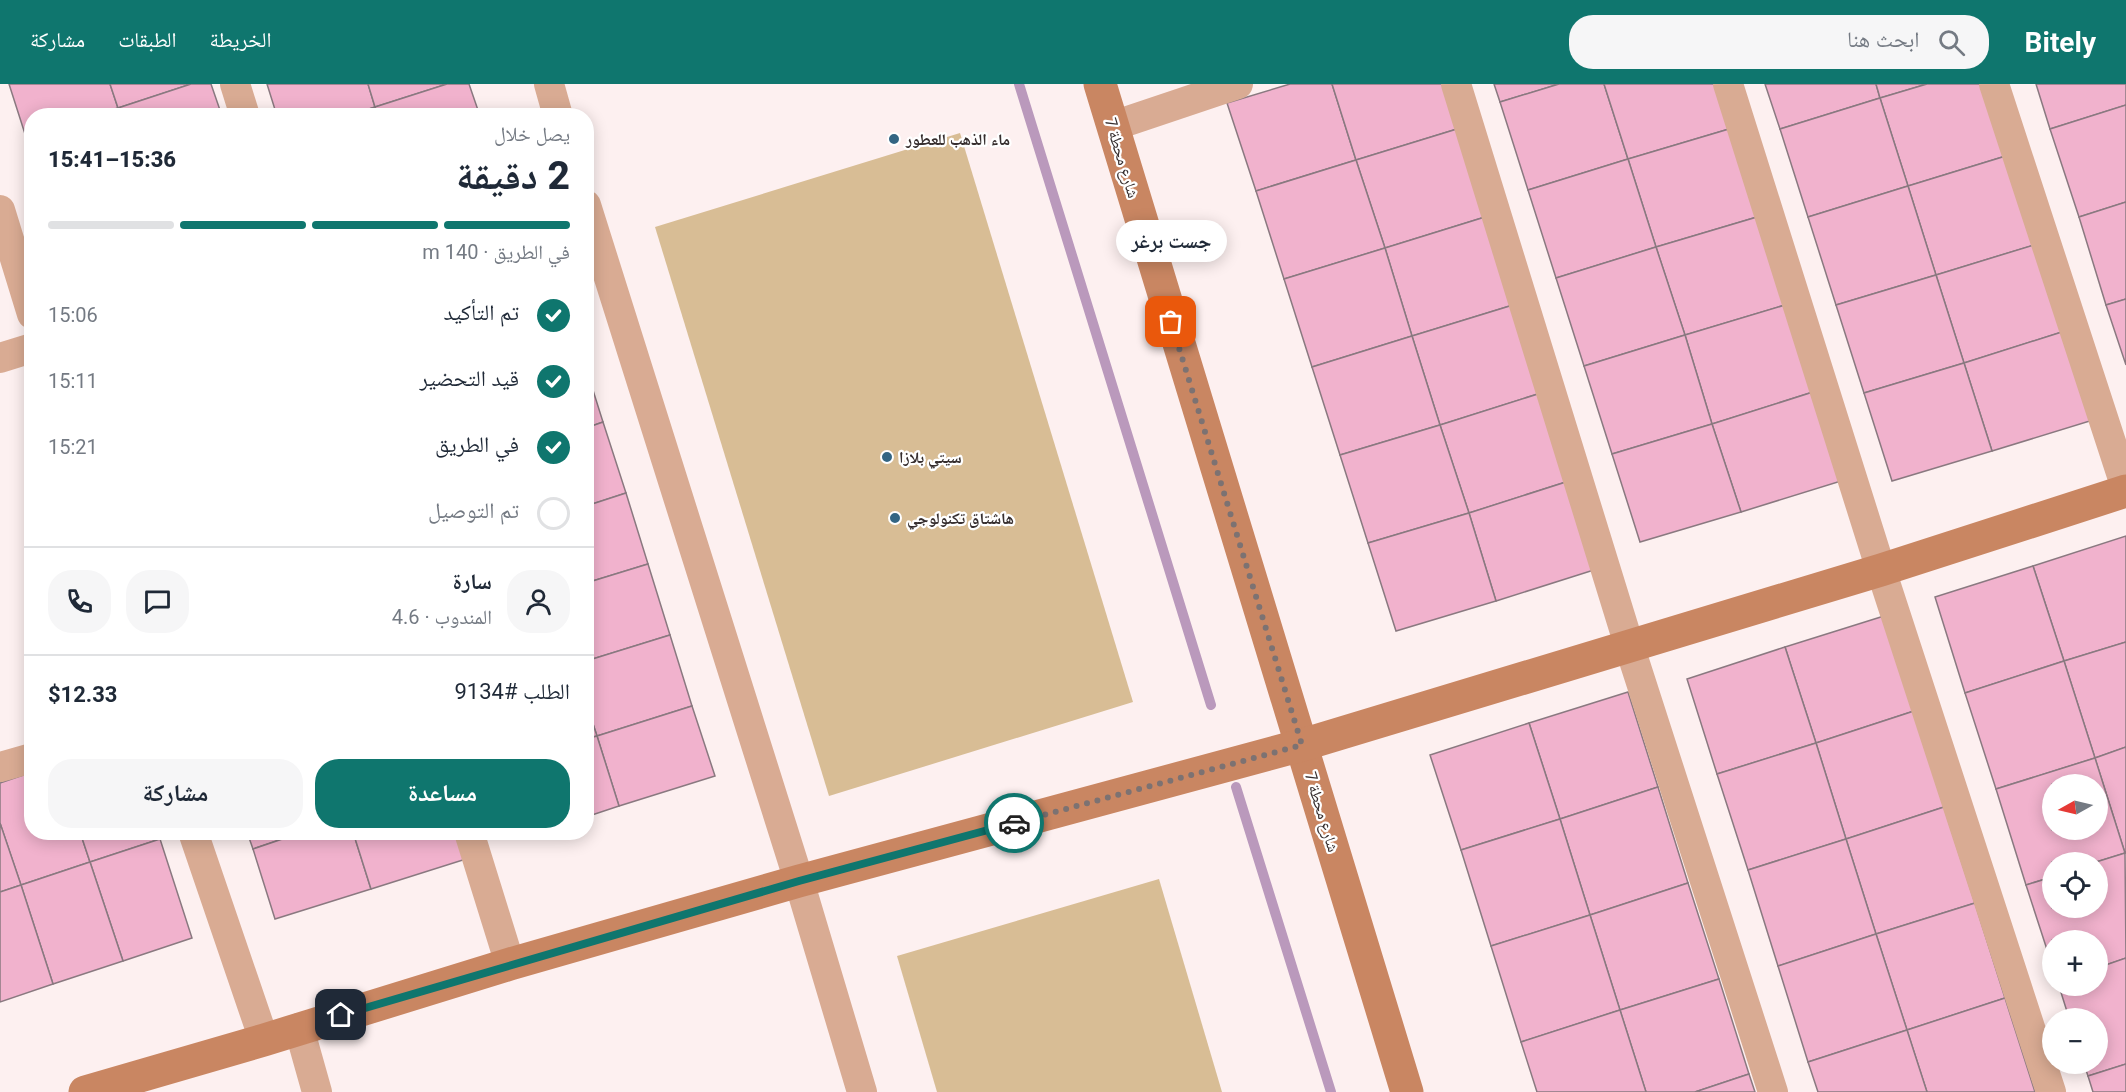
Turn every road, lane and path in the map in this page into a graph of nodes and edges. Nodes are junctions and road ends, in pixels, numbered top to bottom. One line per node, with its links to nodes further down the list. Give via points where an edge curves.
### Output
1 (235, 84): 8 (street)
2 (549, 84): 9 (street)
3 (1100, 84): 10 (street, شارع محطة 7)
4 (1238, 84): 10 (street)
5 (1456, 84): 18 (street)
6 (1728, 84): 17 (street)
7 (1994, 84): 16 (street)
8 (242, 108)
9 (556, 108)
10 (1113, 126): 19 (street, شارع محطة 7)
11 (0, 210): 13 (street)
12 (594, 230): 24 (street)
13 (24, 288)
14 (24, 350): 15 (street)
15 (0, 358)
16 (2126, 489): 17 (street)
17 (1881, 570): 18 (street); 33 (street)
18 (1629, 645): 19 (street); 32 (street)
19 (1302, 745): 24 (street); 31 (street, شارع محطة 7)
20 (24, 760): 21 (street)
21 (0, 767)
22 (196, 840): 27 (street)
23 (471, 840): 25 (street)
24 (799, 881): 25 (street); 30 (street)
25 (510, 964): 26 (street)
26 (299, 1028): 27 (street); 29 (street)
27 (264, 1040): 28 (street)
28 (86, 1092)
29 (317, 1092)
30 (862, 1092)
31 (1407, 1092)
32 (1773, 1092)
33 (2051, 1092)

